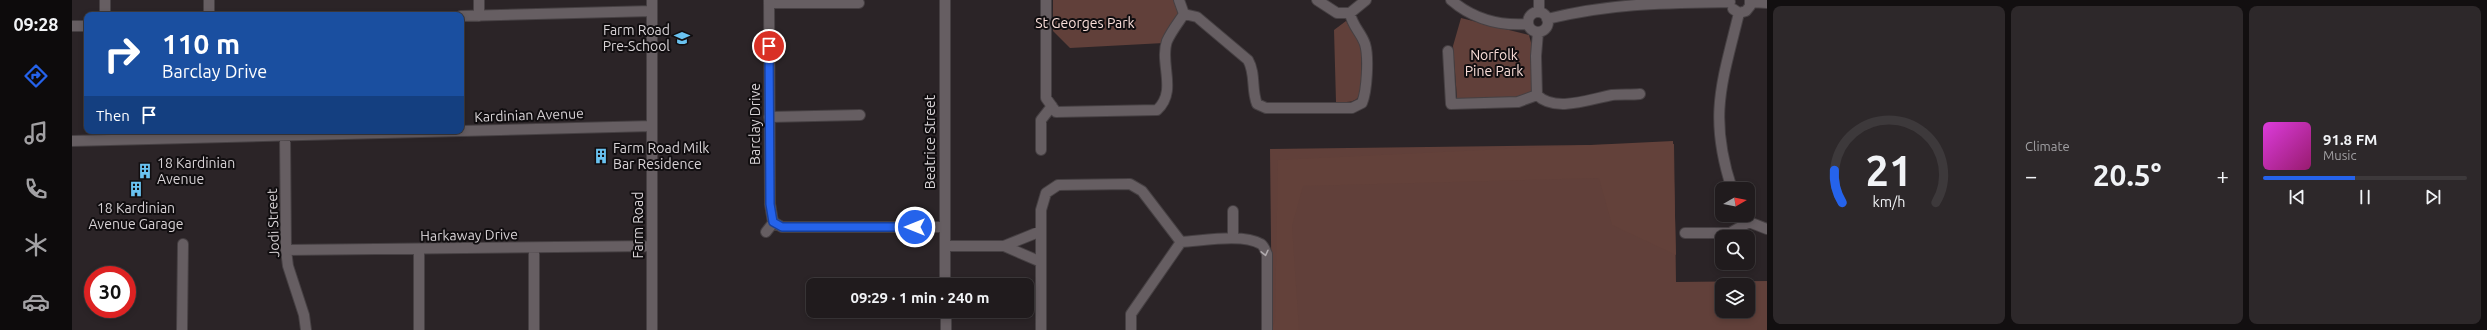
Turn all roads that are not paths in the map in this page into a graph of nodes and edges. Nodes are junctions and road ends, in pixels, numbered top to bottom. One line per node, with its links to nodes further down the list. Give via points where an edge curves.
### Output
1 (105, 0): 18 (street)
2 (209, 0): 19 (street)
3 (479, 0): 25 (street)
4 (652, 0): 17 (street, Farm Road)
5 (945, 0): 49 (street, Beatrice Street)
6 (1046, 0): 34 (street, via 1046,98)
7 (1179, 0): 23 (street)
8 (1317, 0): 21 (street, via 1337,13)
9 (1366, 0): 21 (street)
10 (1451, 0): 27 (street, via 1477,18 1512,25)
11 (1539, 0): 20 (street)
12 (769, 1): 15 (street); 36 (street, Barclay Drive)
13 (1731, 1): 22 (street, via 1733,9); 26 (street, via 1637,4 1587,9)
14 (1750, 1): 16 (street); 22 (street, via 1746,11)
15 (859, 3)
16 (1767, 3)
17 (652, 11): 25 (street); 37 (street, Farm Road)
18 (105, 12)
19 (209, 12)
20 (1538, 12): 26 (street); 27 (street, via 1531,15)
21 (1350, 13): 23 (street, via 1352,22 1366,45 1366,94 1362,103 1352,108 1266,108 1257,104 1253,69 1248,60 1196,17)
22 (1739, 13): 44 (street, via 1721,84 1718,120 1722,160)
23 (1184, 14): 34 (street, via 1167,42 1167,96 1164,104 1157,110 1056,112)
24 (464, 16): 25 (street)
25 (479, 16)
26 (1547, 19): 30 (street, via 1545,29)
27 (1528, 24): 30 (street, via 1532,30)
28 (72, 26): 29 (street)
29 (84, 26)
30 (1538, 32): 33 (street)
31 (1448, 52): 33 (street, via 1451,104 1518,102)
32 (1640, 94): 33 (street, via 1612,95 1552,104 1543,102)
33 (1537, 95)
34 (1052, 106): 43 (street, via 1041,120)
35 (860, 115): 36 (street)
36 (769, 117): 48 (street, Barclay Drive, via 770,211)
37 (652, 126): 38 (street, Kardinian Avenue); 57 (street, Farm Road)
38 (464, 131)
39 (358, 134): 41 (street, Kardinian Avenue)
40 (172, 135): 41 (street, Kardinian Avenue); 42 (street, Kardinian Avenue)
41 (285, 136): 62 (street, Jodi Street)
42 (72, 141)
43 (1041, 150)
44 (1730, 182)
45 (1233, 211): 54 (street)
46 (1743, 222): 53 (street, via 1730,233)
47 (1753, 222): 50 (street)
48 (773, 223): 49 (street, via 782,227); 52 (street)
49 (944, 227): 58 (street, Beatrice Street)
50 (1767, 229)
51 (1041, 231): 55 (street, via 1041,210 1046,193 1058,185 1130,184 1142,191); 59 (street); 63 (street)
52 (766, 232)
53 (1685, 233)
54 (1233, 238): 55 (street); 74 (street, one-way to 74, via 1260,243 1267,254)
55 (1181, 242): 73 (street, via 1131,314)
56 (182, 244): 66 (street)
57 (652, 246): 60 (street, Harkaway Drive); 70 (street, Farm Road)
58 (945, 246): 59 (street); 64 (street, Beatrice Street)
59 (1004, 246): 63 (street)
60 (534, 248): 61 (street, Harkaway Drive); 69 (street)
61 (419, 249): 62 (street, Harkaway Drive); 68 (street)
62 (286, 250): 67 (street, Jodi Street)
63 (1041, 262): 72 (street)
64 (945, 278)
65 (946, 318): 71 (street)
66 (182, 330)
67 (306, 330)
68 (419, 330)
69 (534, 330)
70 (652, 330)
71 (946, 330)
72 (1041, 330)
73 (1131, 330)
74 (1267, 330)

